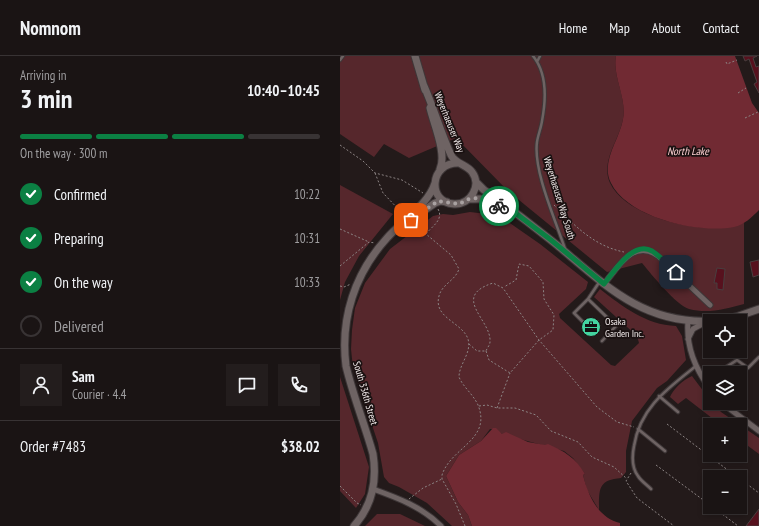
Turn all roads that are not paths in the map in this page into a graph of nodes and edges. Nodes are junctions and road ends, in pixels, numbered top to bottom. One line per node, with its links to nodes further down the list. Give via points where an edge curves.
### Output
1 (343, 56): 5 (lane)
2 (415, 56): 7 (street, Weyerhaeuser Way)
3 (533, 56): 6 (lane, Weyerhaeuser Way South)
4 (540, 56): 6 (lane)
5 (340, 60)
6 (537, 63): 16 (lane, Weyerhaeuser Way South, via 545,93 536,155 541,178)
7 (424, 86): 8 (street, Weyerhaeuser Way, via 451,154); 9 (street, Weyerhaeuser Way, via 442,154)
8 (459, 163): 9 (street, via 448,164); 10 (street, via 473,172)
9 (439, 171): 11 (street)
10 (476, 182): 12 (street, via 476,188); 14 (street)
11 (435, 183): 13 (street, via 438,194); 15 (street, South 336th Street, via 428,198)
12 (469, 199): 13 (street, via 459,204); 14 (street, via 481,198)
13 (447, 202): 15 (street, South 336th Street, via 438,201 431,205)
14 (514, 212): 16 (street, Weyerhaeuser Way South)
15 (382, 244): 40 (street, South 336th Street, via 356,281 345,320 345,356 373,454)
16 (567, 253): 17 (street, Weyerhaeuser Way South)
17 (602, 283): 18 (lane); 19 (street, via 631,254 645,249 651,250); 22 (street, Weyerhaeuser Way South, via 643,309)
18 (588, 299): 24 (lane, via 574,312); 27 (lane, via 616,326)
19 (710, 305)
20 (759, 308): 21 (street, Weyerhaeuser Way South)
21 (744, 314)
22 (688, 321): 23 (street, Weyerhaeuser Way South); 26 (street)
23 (703, 321)
24 (583, 322)
25 (703, 324): 26 (street, via 693,328)
26 (688, 340): 29 (street)
27 (602, 341)
28 (759, 357): 32 (lane)
29 (696, 366): 33 (street); 34 (lane)
30 (727, 366): 31 (lane, via 737,360)
31 (745, 366)
32 (747, 367)
33 (703, 378)
34 (659, 396): 36 (lane); 37 (lane, via 642,418)
35 (731, 410): 38 (street)
36 (678, 412)
37 (638, 429): 39 (lane); 41 (lane, via 632,452 635,471)
38 (759, 431)
39 (665, 451)
40 (373, 489): 42 (street, South 336th Street, via 367,508); 43 (street, via 405,501 425,512)
41 (651, 489)
42 (354, 526)
43 (441, 526)

